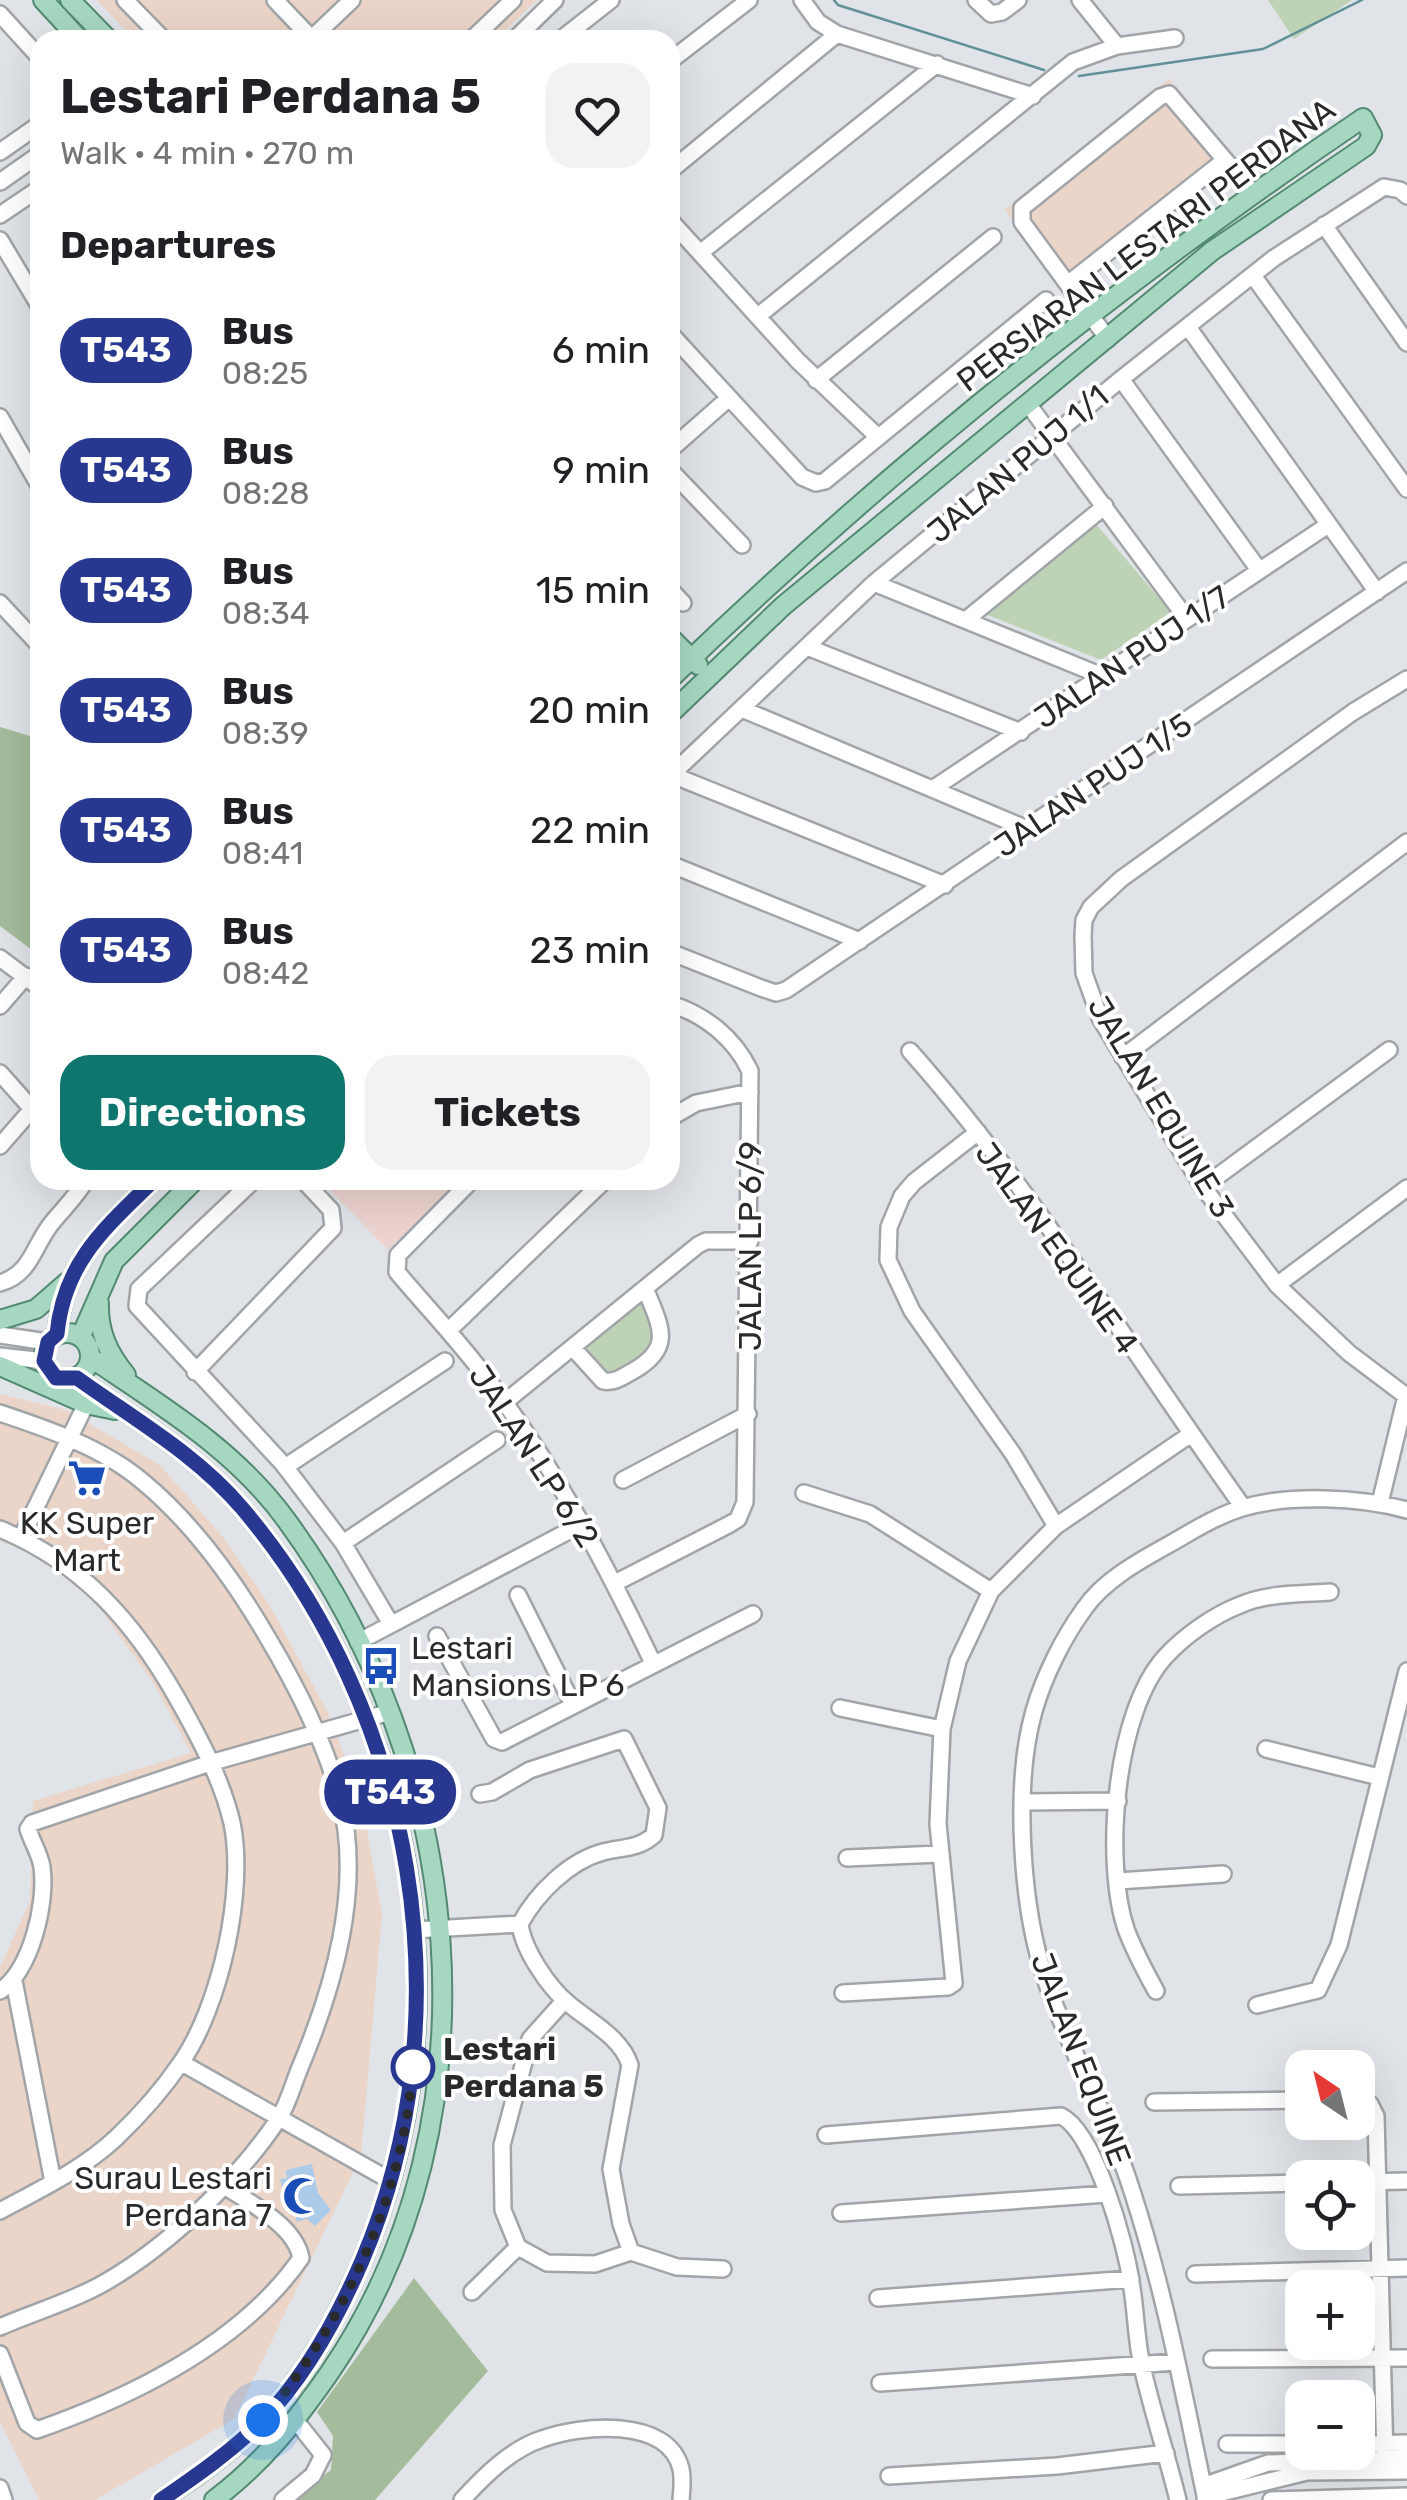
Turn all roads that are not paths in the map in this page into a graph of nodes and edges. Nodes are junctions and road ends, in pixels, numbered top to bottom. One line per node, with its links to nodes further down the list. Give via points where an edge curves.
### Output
1 (42, 0): 15 (main road)
2 (70, 0): 16 (main road)
3 (126, 0): 17 (street)
4 (275, 0): 18 (street)
5 (352, 0): 19 (street)
6 (512, 0): 20 (street)
7 (555, 0): 21 (street)
8 (611, 0): 22 (street)
9 (749, 0): 29 (street)
10 (802, 0): 24 (street)
11 (1018, 0): 13 (street, via 996,14)
12 (1080, 0): 27 (street)
13 (980, 4)
14 (0, 14): 23 (street)
15 (70, 30)
16 (98, 30)
17 (154, 30)
18 (304, 30)
19 (322, 30)
20 (481, 30)
21 (524, 30)
22 (573, 30)
23 (16, 32): 26 (street); 28 (street)
24 (837, 34): 30 (street); 36 (street)
25 (1175, 38): 27 (street)
26 (0, 44)
27 (1117, 46): 31 (street, via 1073,62)
28 (30, 47)
29 (680, 53)
30 (937, 64): 31 (street); 46 (street)
31 (1038, 92): 51 (street)
32 (30, 131): 33 (street)
33 (0, 152)
34 (1225, 160): 38 (street); 48 (street); 48 (street, via 1173,96 1160,97 1019,213)
35 (30, 161): 37 (street)
36 (680, 163)
37 (0, 182)
38 (1253, 192): 52 (main road, PERSIARAN LESTARI PERDANA); 54 (main road, PERSIARAN LESTARI PERDANA, via 1363,118 1372,135 1366,146 1212,251)
39 (1400, 192): 42 (street, JALAN PUJ 1/1, via 1377,192)
40 (30, 195): 41 (street)
41 (0, 215)
42 (1324, 225): 47 (street, JALAN PUJ 1/1); 55 (street)
43 (680, 231): 46 (street)
44 (993, 237): 58 (street)
45 (0, 240): 49 (street)
46 (700, 253): 51 (street)
47 (1254, 277): 53 (street, JALAN PUJ 1/1); 67 (street)
48 (1069, 283): 52 (street)
49 (30, 286)
50 (1046, 300): 62 (street)
51 (758, 316): 58 (street)
52 (1090, 316): 54 (street); 80 (main road, PERSIARAN LESTARI PERDANA)
53 (1188, 326): 57 (street, JALAN PUJ 1/1); 69 (street)
54 (1108, 340): 60 (main road, PERSIARAN LESTARI PERDANA)
55 (1407, 343)
56 (680, 346): 59 (street)
57 (1121, 379): 63 (street, JALAN PUJ 1/1); 71 (street)
58 (816, 380): 62 (street)
59 (729, 398): 62 (street, via 802,477 816,483); 64 (street)
60 (1028, 404): 63 (street); 87 (main road, PERSIARAN LESTARI PERDANA)
61 (0, 417): 65 (street)
62 (877, 436)
63 (1053, 438): 68 (street); 73 (street, JALAN PUJ 1/1)
64 (680, 441)
65 (30, 469)
66 (680, 480): 70 (street)
67 (1407, 488)
68 (1106, 506): 78 (street); 79 (street)
69 (1328, 524): 71 (street, JALAN PUJ 1/7); 74 (street)
70 (742, 545)
71 (1260, 570): 78 (street, JALAN PUJ 1/7)
72 (1407, 571): 74 (street, JALAN PUJ 1/5)
73 (874, 582): 79 (street); 84 (street, JALAN PUJ 1/1)
74 (1378, 592): 98 (street, JALAN PUJ 1/5)
75 (680, 600): 77 (street)
76 (0, 603): 81 (street)
77 (683, 603)
78 (1187, 619): 88 (street, JALAN PUJ 1/7)
79 (967, 620): 88 (street)
80 (722, 631): 82 (main road, via 701,639); 85 (main road, PERSIARAN LESTARI PERDANA)
81 (30, 632)
82 (680, 636)
83 (680, 646): 85 (main road)
84 (807, 647): 93 (street, JALAN PUJ 1/1); 94 (street)
85 (692, 659): 86 (main road, PERSIARAN LESTARI PERDANA); 87 (main road)
86 (680, 667)
87 (708, 676): 91 (main road, PERSIARAN LESTARI PERDANA)
88 (1102, 676): 94 (street, JALAN PUJ 1/7)
89 (1407, 679): 111 (street, JALAN EQUINE 3, via 1172,841 1091,907 1084,920 1084,973)
90 (680, 680): 91 (main road)
91 (694, 691): 92 (main road, PERSIARAN LESTARI PERDANA)
92 (680, 704)
93 (742, 709): 95 (street, JALAN PUJ 1/1); 97 (street)
94 (1021, 732): 97 (street, JALAN PUJ 1/7)
95 (680, 765)
96 (680, 778): 101 (street)
97 (934, 788): 98 (street)
98 (1027, 829): 101 (street, JALAN PUJ 1/5)
99 (1407, 842): 111 (street)
100 (680, 868): 102 (street)
101 (944, 885): 102 (street, JALAN PUJ 1/5)
102 (860, 941): 103 (street, JALAN PUJ 1/5, via 776,993)
103 (680, 956)
104 (0, 958): 105 (street)
105 (26, 976): 106 (street); 107 (street)
106 (30, 979)
107 (0, 1006)
108 (680, 1009): 113 (street, JALAN LP 6/9, via 735,1044 750,1071)
109 (1389, 1050): 119 (street)
110 (910, 1051): 117 (street)
111 (1123, 1057): 119 (street, JALAN EQUINE 3)
112 (0, 1073): 114 (street)
113 (750, 1092): 115 (street); 128 (street, JALAN LP 6/9)
114 (30, 1102)
115 (680, 1112)
116 (30, 1116): 118 (street)
117 (978, 1132): 153 (street, JALAN EQUINE 4); 163 (street, JALAN EQUINE 4, via 902,1196 889,1227 888,1260 912,1311 1014,1454)
118 (0, 1146)
119 (1202, 1187): 131 (street, JALAN EQUINE 3)
120 (1407, 1188): 131 (street)
121 (80, 1190): 130 (street, via 20,1274)
122 (144, 1190): 129 (main road, via 89,1243)
123 (185, 1190): 133 (main road, via 114,1261)
124 (243, 1190): 145 (street, via 139,1289 136,1300)
125 (313, 1190): 145 (street, via 332,1210 333,1228)
126 (462, 1190): 135 (street, JALAN LP 6/2, via 395,1264)
127 (594, 1190): 135 (street)
128 (750, 1240): 132 (street, via 706,1241); 152 (street, JALAN LP 6/9)
129 (71, 1278): 134 (main road, via 36,1309); 138 (main road)
130 (0, 1283)
131 (1276, 1285): 159 (street, JALAN EQUINE 3, via 1406,1396)
132 (644, 1288): 139 (street); 139 (street, via 661,1337 650,1361 603,1382)
133 (99, 1290): 137 (main road); 147 (main road, via 106,1346)
134 (0, 1320)
135 (450, 1330): 148 (street, JALAN LP 6/2)
136 (0, 1335): 138 (street)
137 (81, 1336): 138 (main road); 141 (main road)
138 (52, 1338): 142 (main road)
139 (574, 1348): 148 (street)
140 (0, 1356): 142 (street)
141 (91, 1358): 146 (main road); 147 (main road)
142 (44, 1361): 146 (main road, via 56,1378)
143 (445, 1361): 156 (street)
144 (0, 1366): 149 (main road)
145 (196, 1372): 156 (street)
146 (77, 1378): 150 (main road)
147 (136, 1387): 174 (main road, via 202,1431 261,1490 314,1561)
148 (504, 1402): 162 (street, JALAN LP 6/2)
149 (86, 1404): 150 (main road); 154 (street)
150 (125, 1412): 180 (main road, via 182,1450 260,1531 333,1647)
151 (0, 1413): 154 (street)
152 (748, 1414): 157 (street); 167 (street, JALAN LP 6/9, via 745,1502 738,1519)
153 (1191, 1434): 160 (street, JALAN EQUINE 4); 163 (street)
154 (69, 1438): 165 (street); 182 (street, via 141,1480 184,1523 252,1612)
155 (497, 1440): 166 (street)
156 (285, 1468): 166 (street)
157 (623, 1480)
158 (804, 1492): 168 (street, via 870,1514)
159 (1380, 1503): 160 (street, JALAN EQUINE, via 1331,1498); 161 (street, JALAN EQUINE)
160 (1243, 1508): 188 (street, JALAN EQUINE, via 1148,1556 1085,1606 1034,1711)
161 (1407, 1510)
162 (580, 1525): 167 (street, JALAN LP 6/2); 172 (street)
163 (1056, 1526): 168 (street)
164 (0, 1529): 165 (street)
165 (21, 1538): 184 (street, via 71,1566 132,1628)
166 (343, 1543): 172 (street)
167 (615, 1583): 175 (street, JALAN LP 6/2)
168 (991, 1591): 181 (street, via 958,1662)
169 (1330, 1592): 187 (street, via 1241,1604 1165,1657 1131,1717)
170 (518, 1594): 177 (street)
171 (754, 1614): 175 (street)
172 (391, 1624): 174 (street)
173 (436, 1636): 177 (street, via 498,1742)
174 (358, 1642): 179 (main road)
175 (654, 1664): 177 (street)
176 (1407, 1670): 185 (street)
177 (574, 1705)
178 (840, 1708): 181 (street)
179 (390, 1712): 180 (street); 195 (main road, via 424,1818)
180 (365, 1719): 182 (street); 194 (main road, via 398,1820)
181 (942, 1729): 189 (street)
182 (318, 1734): 184 (street); 206 (street, via 340,1800 345,1898 330,1990)
183 (1266, 1749): 185 (street)
184 (210, 1763): 196 (street, via 32,1823 41,1902); 202 (street, via 232,1825 233,1902 223,1963)
185 (1379, 1777): 201 (street, via 1340,1945 1318,1990)
186 (480, 1794): 193 (street, via 624,1739 658,1808 654,1834 644,1844 600,1853 573,1868 544,1890)
187 (1118, 1801): 188 (street); 192 (street)
188 (1024, 1802): 233 (street, JALAN EQUINE, via 1027,1890 1040,1963 1131,2185)
189 (939, 1854): 190 (street); 199 (street, via 954,1983)
190 (847, 1858)
191 (1224, 1874): 192 (street)
192 (1118, 1880): 197 (street, via 1126,1927)
193 (520, 1924): 195 (street); 200 (street, via 522,1940)
194 (414, 1930): 195 (street); 208 (main road, via 417,2040)
195 (441, 1930): 236 (main road, via 442,2026 419,2182 366,2314)
196 (14, 1981): 198 (street); 209 (street)
197 (1156, 1990)
198 (0, 1991)
199 (843, 1993)
200 (564, 2001): 219 (street, via 530,2039 502,2145 502,2210); 220 (street, via 604,2030 630,2065 612,2169)
201 (1256, 2005)
202 (182, 2062): 206 (street); 209 (street, via 117,2137)
203 (1285, 2100): 204 (street)
204 (1154, 2102)
205 (1375, 2114): 211 (street)
206 (280, 2117): 208 (street); 214 (street)
207 (826, 2135): 216 (street, via 1061,2116 1080,2133)
208 (391, 2181): 251 (main road, via 345,2300 290,2388 232,2448)
209 (53, 2182): 217 (street)
210 (1375, 2182): 211 (street)
211 (1380, 2182): 212 (street); 223 (street)
212 (1407, 2182)
213 (1285, 2183): 215 (street)
214 (223, 2185): 228 (street, via 194,2218 108,2281); 229 (street, via 299,2247 301,2258 266,2302 155,2381 36,2430 26,2423)
215 (1179, 2186)
216 (1107, 2194): 218 (street); 225 (street)
217 (0, 2211)
218 (842, 2213)
219 (518, 2247): 220 (street, via 547,2263 595,2264); 226 (street)
220 (631, 2252): 222 (street, via 677,2267)
221 (1407, 2268): 223 (street)
222 (723, 2269)
223 (1379, 2269): 224 (street); 230 (street)
224 (1194, 2274)
225 (1131, 2279): 227 (street); 234 (street)
226 (472, 2292)
227 (878, 2298)
228 (0, 2326)
229 (0, 2354)
230 (1381, 2358): 231 (street); 232 (street); 241 (street)
231 (1407, 2358)
232 (1212, 2359)
233 (1176, 2362): 234 (street); 248 (street, JALAN EQUINE)
234 (1142, 2365): 235 (street); 242 (street)
235 (880, 2383)
236 (296, 2421): 252 (main road); 253 (street, via 323,2456 313,2475)
237 (1407, 2443): 241 (street)
238 (1227, 2444): 239 (street)
239 (1285, 2444)
240 (1375, 2449): 241 (street)
241 (1384, 2451): 243 (street); 245 (street, via 1305,2460)
242 (1166, 2453): 246 (street); 256 (street)
243 (1407, 2458)
244 (1407, 2471): 245 (street)
245 (1275, 2473): 248 (street, via 1257,2465 1244,2478)
246 (889, 2476)
247 (0, 2488): 250 (street)
248 (1205, 2494)
249 (1407, 2496): 257 (street)
250 (4, 2500)
251 (161, 2500)
252 (214, 2500)
253 (283, 2500)
254 (462, 2500): 255 (street, via 507,2458 540,2439 598,2430 626,2430 664,2443 681,2470)
255 (681, 2500)
256 (1178, 2500)
257 (1271, 2500)

